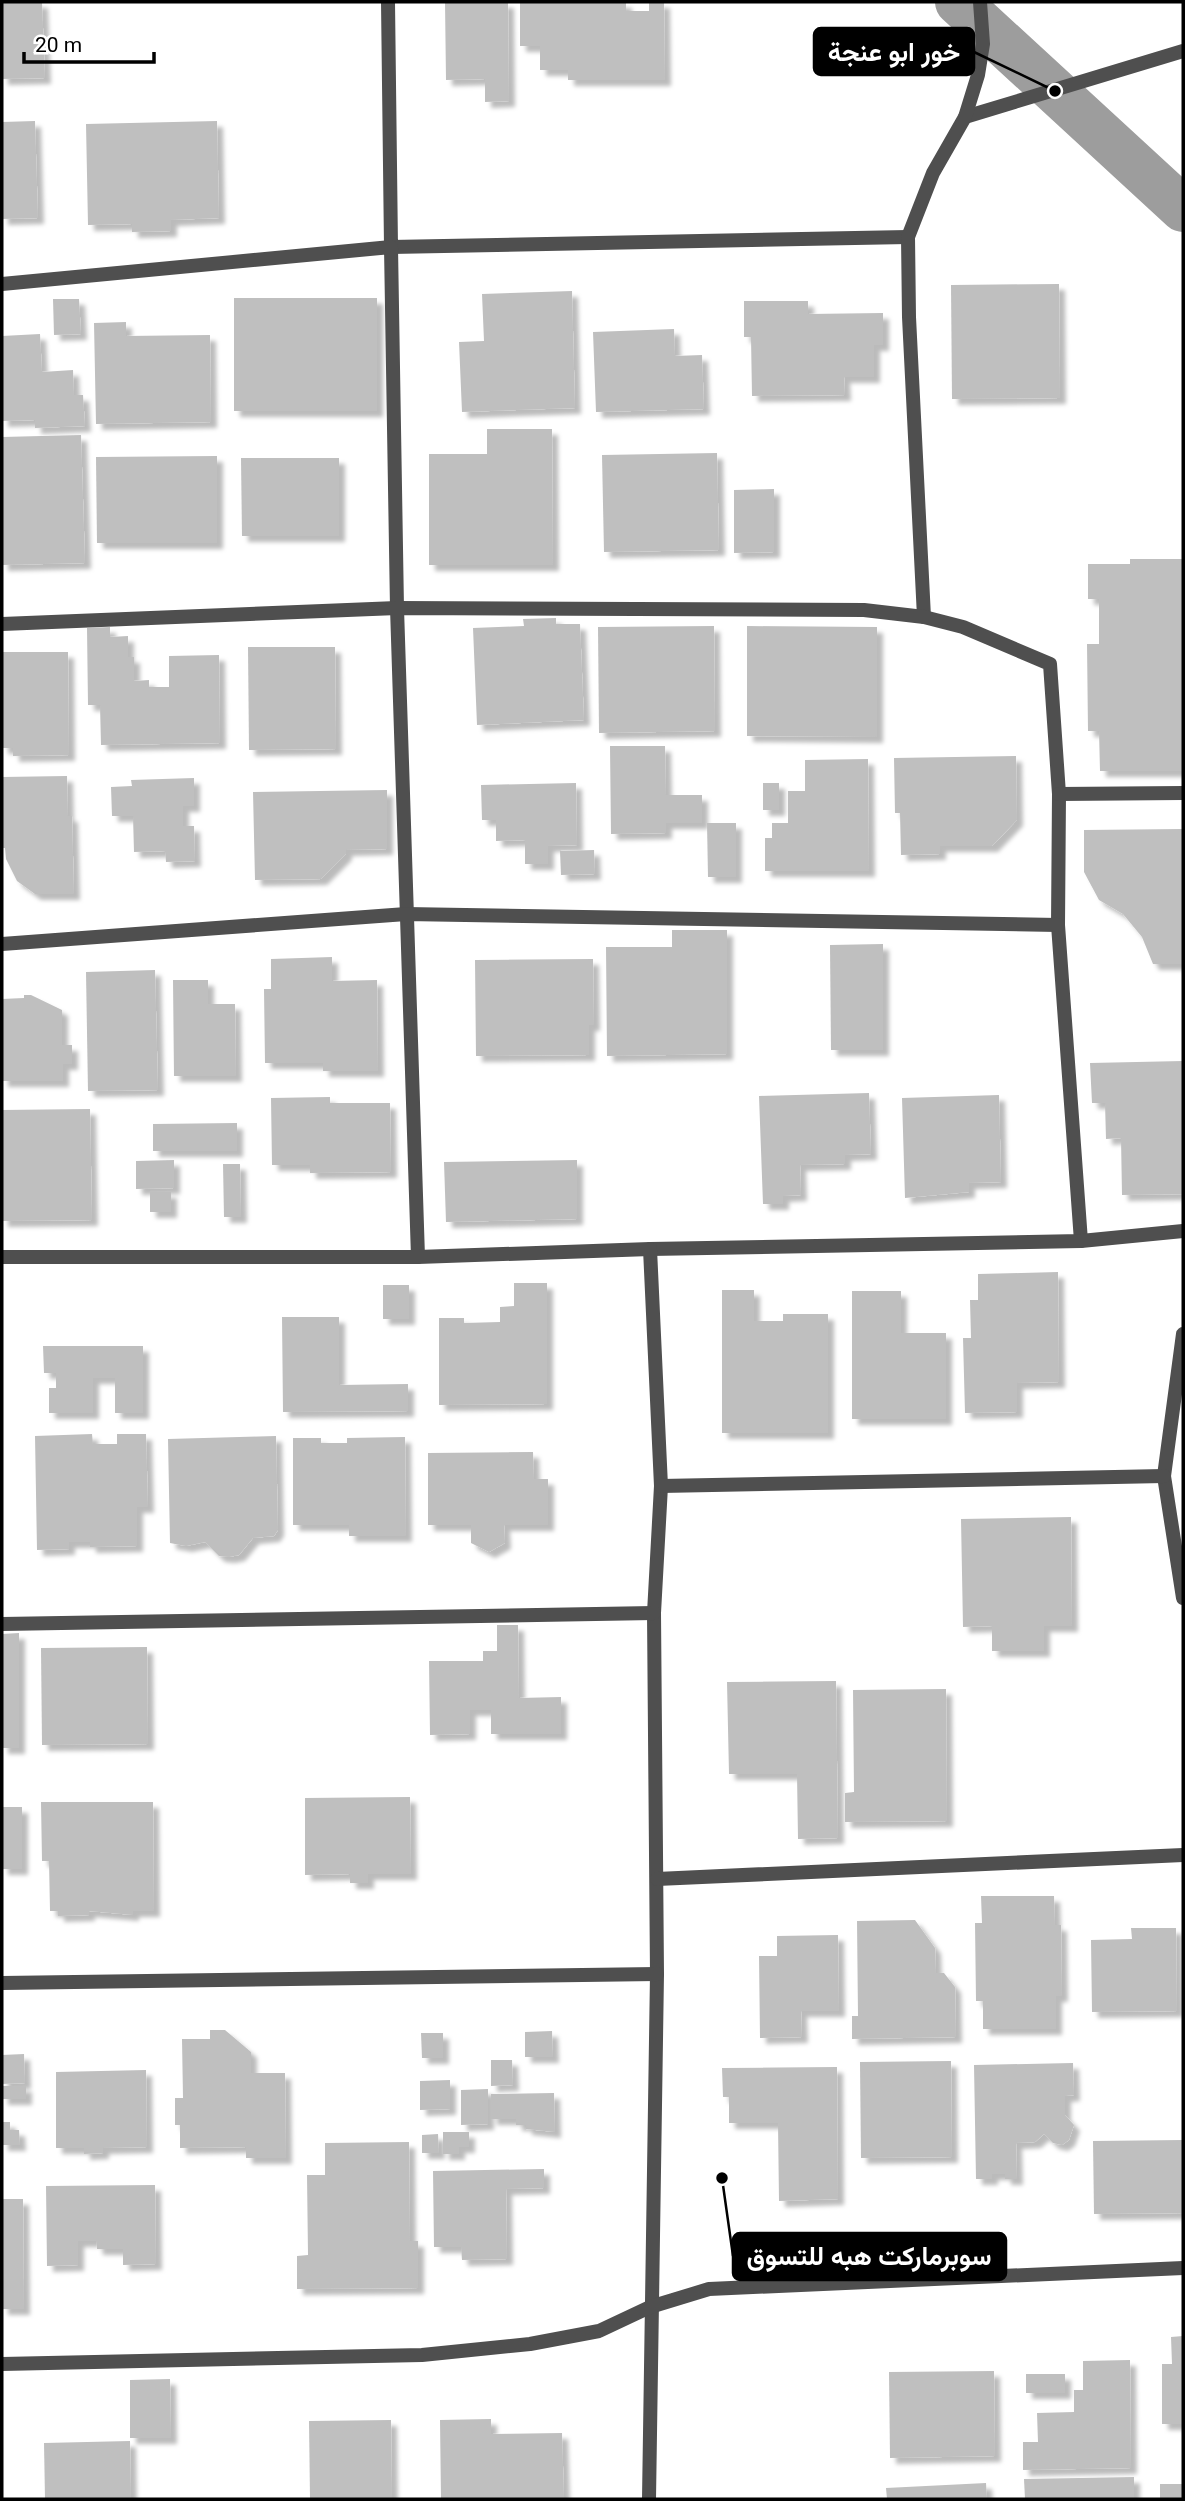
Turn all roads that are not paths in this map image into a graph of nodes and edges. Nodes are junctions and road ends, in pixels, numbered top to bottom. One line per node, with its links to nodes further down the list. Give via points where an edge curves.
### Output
1 (388, 2): 6 (street)
2 (979, 2): 4 (street, via 983,44)
3 (1183, 51): 4 (street)
4 (965, 117): 5 (street, via 933,173)
5 (908, 237): 6 (street); 9 (street)
6 (391, 247): 7 (street); 8 (street)
7 (2, 284)
8 (397, 608): 9 (street, via 864,610); 10 (street); 13 (street)
9 (924, 617): 12 (street, via 962,627 1050,664)
10 (2, 624)
11 (1183, 793): 12 (street)
12 (1059, 794): 14 (street)
13 (406, 914): 14 (street); 15 (street); 20 (street)
14 (1058, 925): 17 (street)
15 (2, 944)
16 (1183, 1231): 17 (street)
17 (1081, 1241): 18 (street)
18 (650, 1249): 20 (street); 23 (street)
19 (2, 1257): 20 (street)
20 (418, 1257)
21 (1183, 1334): 22 (street)
22 (1164, 1476): 23 (street); 24 (street)
23 (661, 1486): 25 (street)
24 (1183, 1598)
25 (654, 1613): 26 (street); 28 (street)
26 (2, 1624)
27 (1183, 1856): 28 (street)
28 (656, 1879): 29 (street)
29 (656, 1974): 30 (street); 32 (street)
30 (2, 1983)
31 (1183, 2268): 32 (street, via 709,2289)
32 (650, 2306): 33 (street, via 599,2331 530,2344 422,2355); 34 (street)
33 (2, 2364)
34 (649, 2499)

